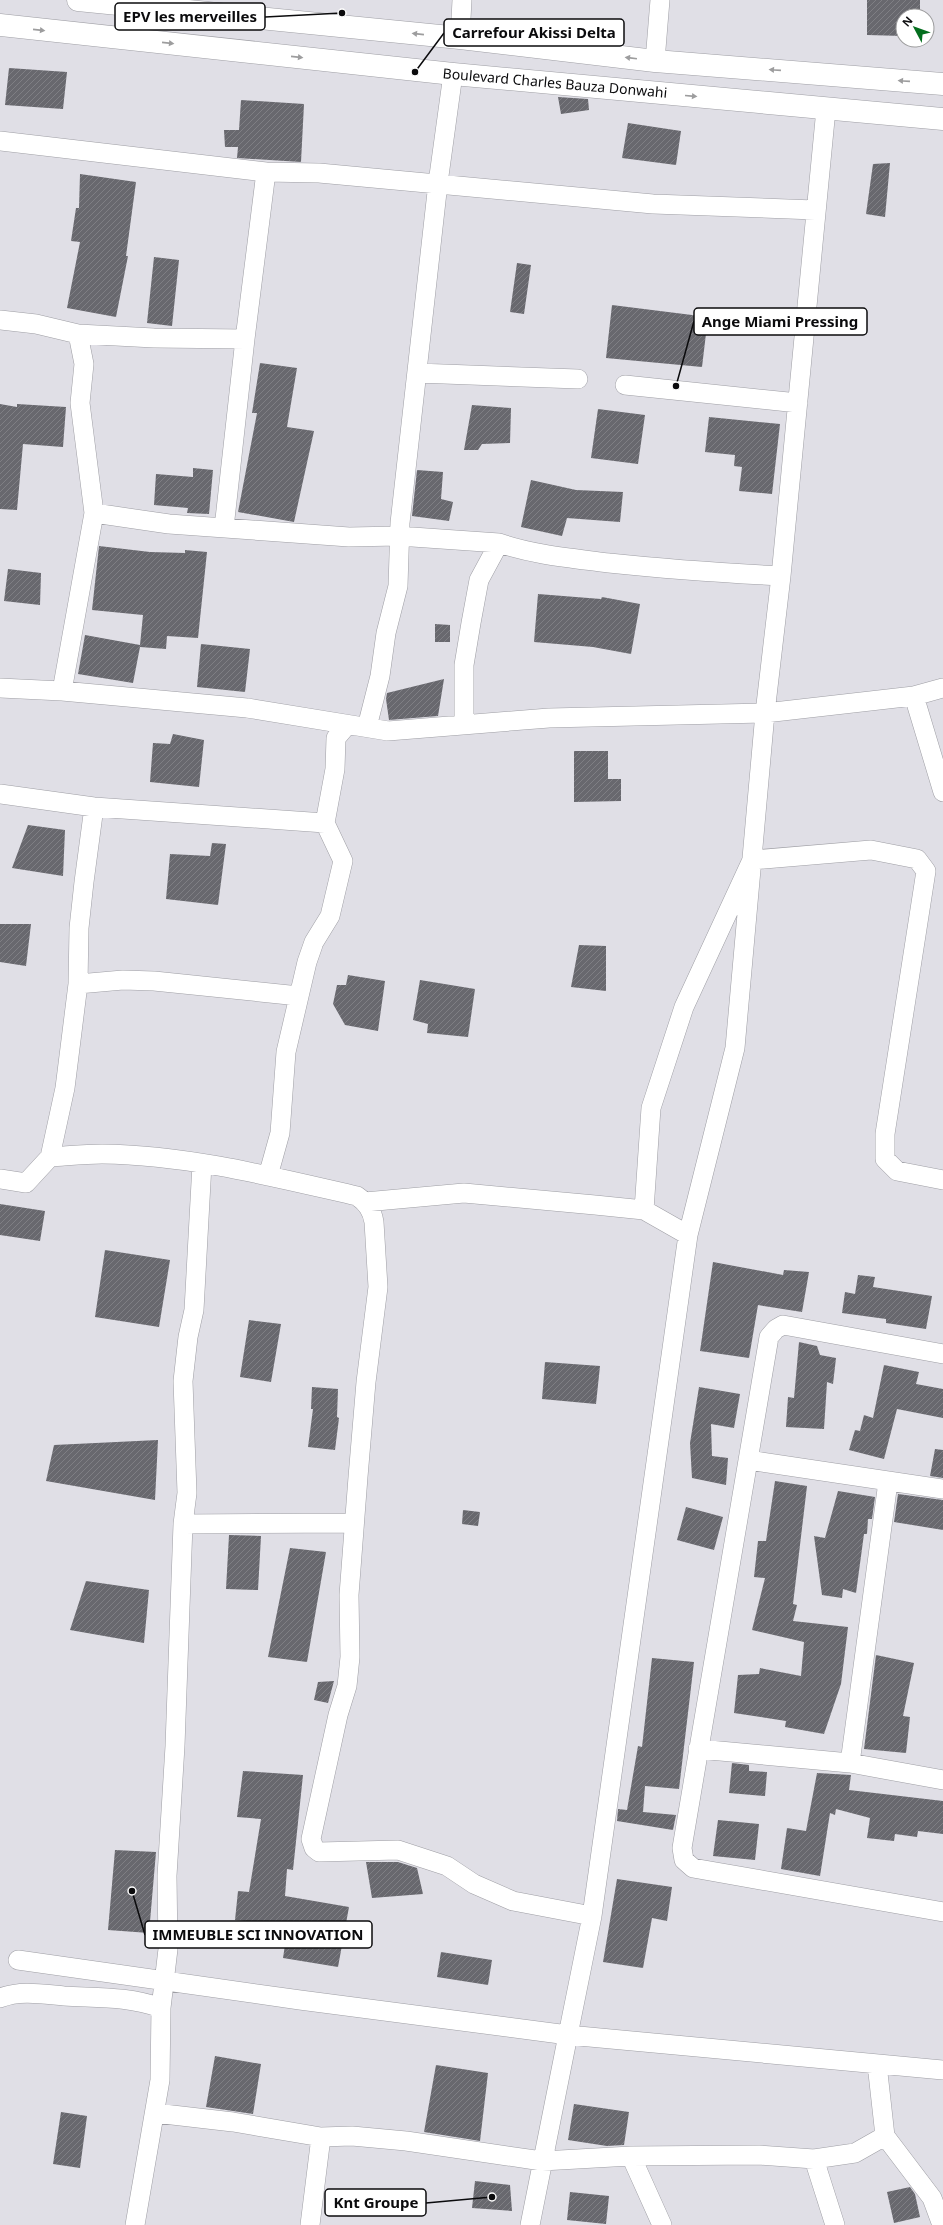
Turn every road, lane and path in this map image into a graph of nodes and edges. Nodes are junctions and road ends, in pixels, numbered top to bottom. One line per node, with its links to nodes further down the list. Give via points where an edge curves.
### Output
1 (78, 0): 5 (main road, one-way to 1)
2 (462, 0): 5 (street)
3 (660, 0): 6 (street)
4 (0, 25): 7 (main road, Boulevard Charles Bauza Donwahi, one-way to 7)
5 (460, 38): 6 (main road, one-way to 5)
6 (655, 61): 8 (main road, one-way to 6)
7 (454, 74): 9 (main road, Boulevard Charles Bauza Donwahi, one-way to 9); 13 (street)
8 (943, 84)
9 (826, 109): 10 (main road, Boulevard Charles Bauza Donwahi); 14 (street)
10 (943, 120)
11 (0, 141): 12 (street)
12 (266, 172): 13 (street, via 319,173); 17 (street)
13 (438, 183): 14 (street, via 653,204); 18 (street)
14 (815, 210): 21 (street)
15 (0, 320): 16 (street, via 36,324)
16 (78, 334): 17 (street); 22 (street, via 84,364 80,403)
17 (245, 339): 23 (street)
18 (417, 373): 19 (street); 24 (street)
19 (578, 379)
20 (625, 385): 21 (street)
21 (798, 403): 26 (street)
22 (94, 513): 23 (street, via 169,524); 29 (street)
23 (224, 528): 24 (street, via 349,537)
24 (398, 536): 25 (street); 34 (street, via 398,586 386,633 380,676)
25 (499, 543): 26 (street, via 525,552 597,561 698,572); 33 (street, via 479,580 464,665)
26 (781, 576): 31 (street)
27 (0, 688): 29 (street)
28 (943, 688): 30 (street)
29 (62, 691): 32 (street, via 247,708)
30 (914, 696): 31 (street); 35 (street)
31 (765, 713): 33 (street, via 557,718); 39 (street)
32 (347, 725): 34 (street); 38 (street, via 336,738 335,769)
33 (464, 725): 34 (street, via 388,731)
34 (366, 727)
35 (943, 792)
36 (0, 794): 37 (street)
37 (94, 807): 38 (street); 40 (street, via 79,928)
38 (325, 823): 41 (street, via 342,861 330,916 314,942 306,962)
39 (752, 860): 46 (street, via 871,850 917,859 926,870 885,1134 885,1159 897,1171); 48 (street, via 684,1007 651,1108); 49 (street, via 734,1048)
40 (78, 984): 41 (street, via 123,980 154,981); 42 (street, via 65,1088)
41 (299, 996): 44 (street, via 286,1052 280,1133)
42 (50, 1156): 43 (street, via 102,1154); 45 (street, via 26,1183)
43 (202, 1164): 44 (street); 55 (street, via 194,1310 183,1382 187,1493)
44 (268, 1176): 47 (street, via 357,1196)
45 (0, 1179)
46 (943, 1180)
47 (365, 1202): 48 (street, via 464,1193); 54 (street, via 374,1222 378,1287 366,1382)
48 (644, 1210): 49 (street)
49 (688, 1235): 60 (street)
50 (943, 1354): 51 (street, via 783,1325 769,1337)
51 (748, 1460): 52 (street); 56 (street)
52 (888, 1482): 53 (street); 57 (street)
53 (943, 1489)
54 (354, 1523): 55 (street); 60 (street, via 347,1686 338,1715 311,1840 314,1848 319,1852 398,1850 448,1866 474,1884 513,1901)
55 (183, 1524): 62 (street, via 175,1746 167,1876 168,1949)
56 (698, 1749): 57 (street); 59 (street, via 682,1848 684,1860 693,1868)
57 (850, 1763): 58 (street)
58 (943, 1780)
59 (943, 1912)
60 (592, 1916): 65 (street)
61 (18, 1960): 62 (street)
62 (163, 1981): 64 (street); 65 (street)
63 (0, 1998): 64 (street, via 10,1994 35,1993 106,1996 141,2001)
64 (161, 2008): 68 (street, via 160,2080)
65 (568, 2035): 66 (street); 73 (street)
66 (877, 2064): 67 (street); 69 (street)
67 (943, 2070)
68 (155, 2113): 70 (street, via 233,2122); 74 (street)
69 (885, 2136): 72 (street, via 855,2153); 79 (street, via 932,2198)
70 (321, 2137): 73 (street, via 352,2136 406,2140); 75 (street)
71 (631, 2156): 72 (street, via 759,2155); 73 (street); 77 (street)
72 (814, 2159): 78 (street)
73 (542, 2161): 76 (street)
74 (135, 2225)
75 (310, 2225)
76 (530, 2225)
77 (662, 2225)
78 (835, 2225)
79 (942, 2225)

